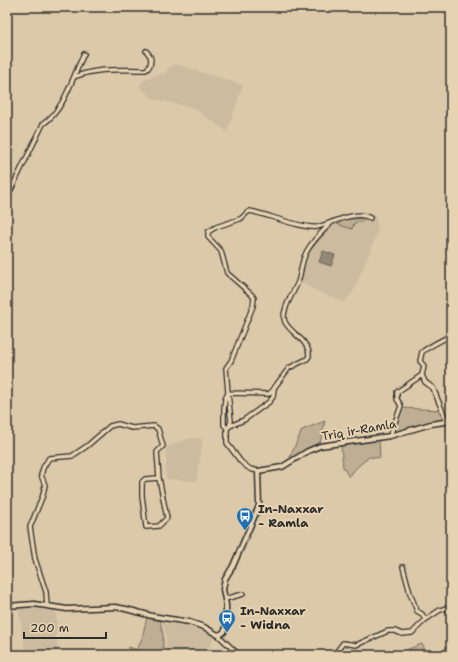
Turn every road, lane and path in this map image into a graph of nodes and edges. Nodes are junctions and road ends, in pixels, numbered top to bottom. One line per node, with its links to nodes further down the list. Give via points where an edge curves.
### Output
1 (146, 51): 3 (street, via 151,61 146,70 94,71)
2 (84, 54): 3 (street)
3 (74, 78): 4 (street, via 57,111 43,124)
4 (7, 198)
5 (370, 218): 6 (street, via 344,217)
6 (333, 220): 9 (street, via 305,255 298,282 283,316 285,322 308,348 310,356 289,368); 10 (street, via 314,227 250,211 240,220 208,232 208,237 221,251 227,273 254,298 231,361 226,368)
7 (451, 335): 8 (street, via 422,352)
8 (422, 375): 11 (street, via 425,382 433,388); 13 (street, via 397,392 401,406)
9 (274, 388): 10 (street, via 269,394); 12 (street, via 273,397 265,406)
10 (228, 393): 12 (street); 12 (street, via 225,399 224,425)
11 (449, 422): 13 (main road, Triq ir-Ramla, via 431,424)
12 (228, 427): 14 (street, via 227,443 238,459 250,469)
13 (390, 436): 14 (main road, Triq ir-Ramla, via 320,446 282,467)
14 (258, 471): 18 (main road, via 259,506 225,579)
15 (159, 478): 15 (street, via 167,518 159,526 146,527 142,482 145,479); 19 (street, via 158,452 163,446 158,429 154,426 110,426 72,456 49,458 41,475 45,485 43,495 30,526 35,559 46,592)
16 (403, 568): 22 (street, via 417,611)
17 (243, 594): 18 (street)
18 (225, 599): 23 (main road, via 226,628)
19 (47, 605): 20 (main road); 23 (main road, via 67,609 115,607 189,622)
20 (7, 606)
21 (451, 606): 22 (street)
22 (425, 620): 27 (street, via 412,633 388,631 356,645 343,643)
23 (218, 635): 26 (street)
24 (451, 635): 25 (street)
25 (451, 646)
26 (239, 655)
27 (334, 655)

